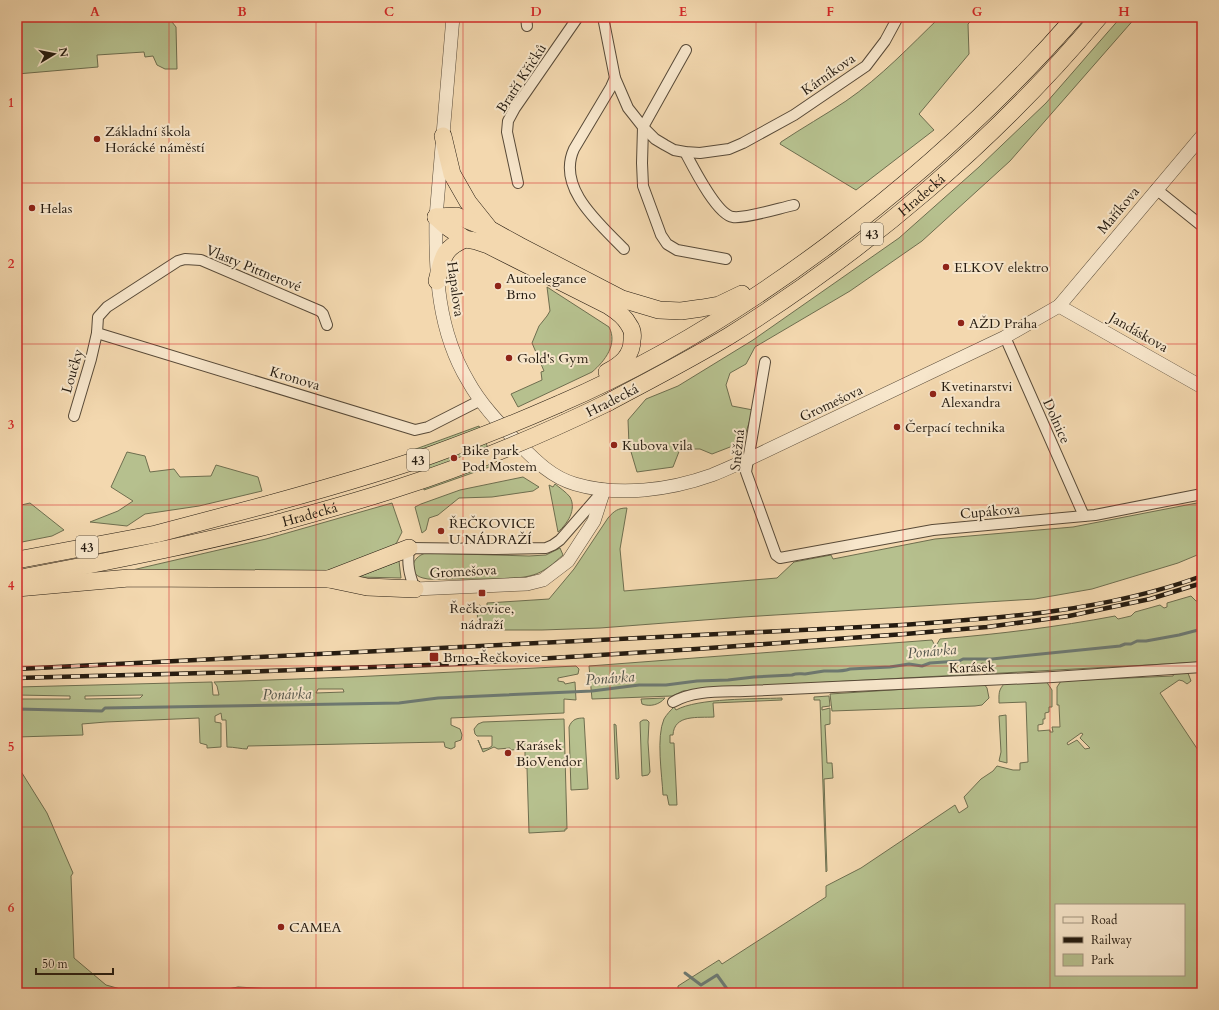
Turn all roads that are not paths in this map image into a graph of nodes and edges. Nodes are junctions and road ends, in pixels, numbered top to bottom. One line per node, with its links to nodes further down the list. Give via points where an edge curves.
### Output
1 (453, 17): 10 (street, Hapalova)
2 (578, 17): 13 (street, Bratří Křičků, via 508,121 507,132)
3 (603, 17): 8 (street)
4 (898, 17): 12 (street, Kárníkova, via 885,41 866,66 794,115 730,149)
5 (1075, 17): 22 (highway, Hradecká / 43, via 1019,78 938,157 875,210)
6 (1099, 17): 40 (highway, Hradecká / 43, bridge, via 1008,116 914,201 807,284 751,322 693,357 607,403 451,470 368,498 213,540)
7 (686, 50): 9 (street)
8 (615, 78): 9 (street, via 628,108); 20 (street, via 574,149 570,158 570,178 582,204)
9 (643, 127): 12 (street, via 665,145); 21 (street, via 643,186 661,235 667,244 677,250)
10 (443, 136): 16 (street, Hapalova); 18 (highway, via 452,174 468,202)
11 (1202, 136): 14 (street, Maříkova)
12 (685, 152): 15 (street, via 711,196 729,216 740,217)
13 (518, 184)
14 (1156, 189): 17 (street); 24 (street, Maříkova)
15 (794, 205)
16 (436, 217): 18 (highway, via 457,216); 19 (highway); 23 (street, Hapalova)
17 (1202, 226)
18 (489, 229): 22 (highway, via 622,299 659,310 681,311 719,305 760,283)
19 (465, 239): 23 (highway, via 455,243 444,254); 29 (highway, via 488,245 609,306 622,316 631,327 630,351 622,363)
20 (624, 250)
21 (726, 259)
22 (793, 271): 29 (highway, Hradecká / 43, via 654,358)
23 (437, 281): 31 (street, Hapalova, via 449,339 461,370)
24 (1059, 306): 27 (street, Gromešova); 30 (street, Jandáskova)
25 (327, 325): 26 (street, Vlasty Pittnerové, via 320,311 193,259 178,261 107,307 98,317)
26 (97, 333): 31 (street, Kronova, via 415,430 428,427); 32 (street, Loučky)
27 (1005, 337): 33 (street, Gromešova); 36 (street, Dolnice)
28 (765, 362): 33 (street, Sněžná)
29 (597, 383): 39 (highway, Hradecká / 43, bridge, via 559,404 489,434 381,472 156,534)
30 (1202, 387)
31 (481, 400): 34 (street, Hapalova, via 533,459 547,470 574,484)
32 (74, 416)
33 (749, 459): 34 (street, Gromešova, via 712,475 666,487); 38 (street, Sněžná, via 747,476 776,555)
34 (604, 490): 37 (street, Gromešova, via 560,540 546,548); 43 (street, Gromešova, via 594,521 576,550 568,560 543,580 527,584)
35 (1202, 494): 36 (street, Cupákova)
36 (1084, 516): 38 (street, Cupákova, via 933,530)
37 (409, 548): 41 (highway); 43 (street, Gromešova, via 409,574)
38 (780, 558)
39 (17, 560)
40 (17, 579)
41 (329, 579): 42 (highway, via 129,578); 43 (highway, via 367,587)
42 (17, 588)
43 (414, 589)
44 (1202, 667): 45 (street, Karásek, via 1053,677 694,694)
45 (673, 702)

